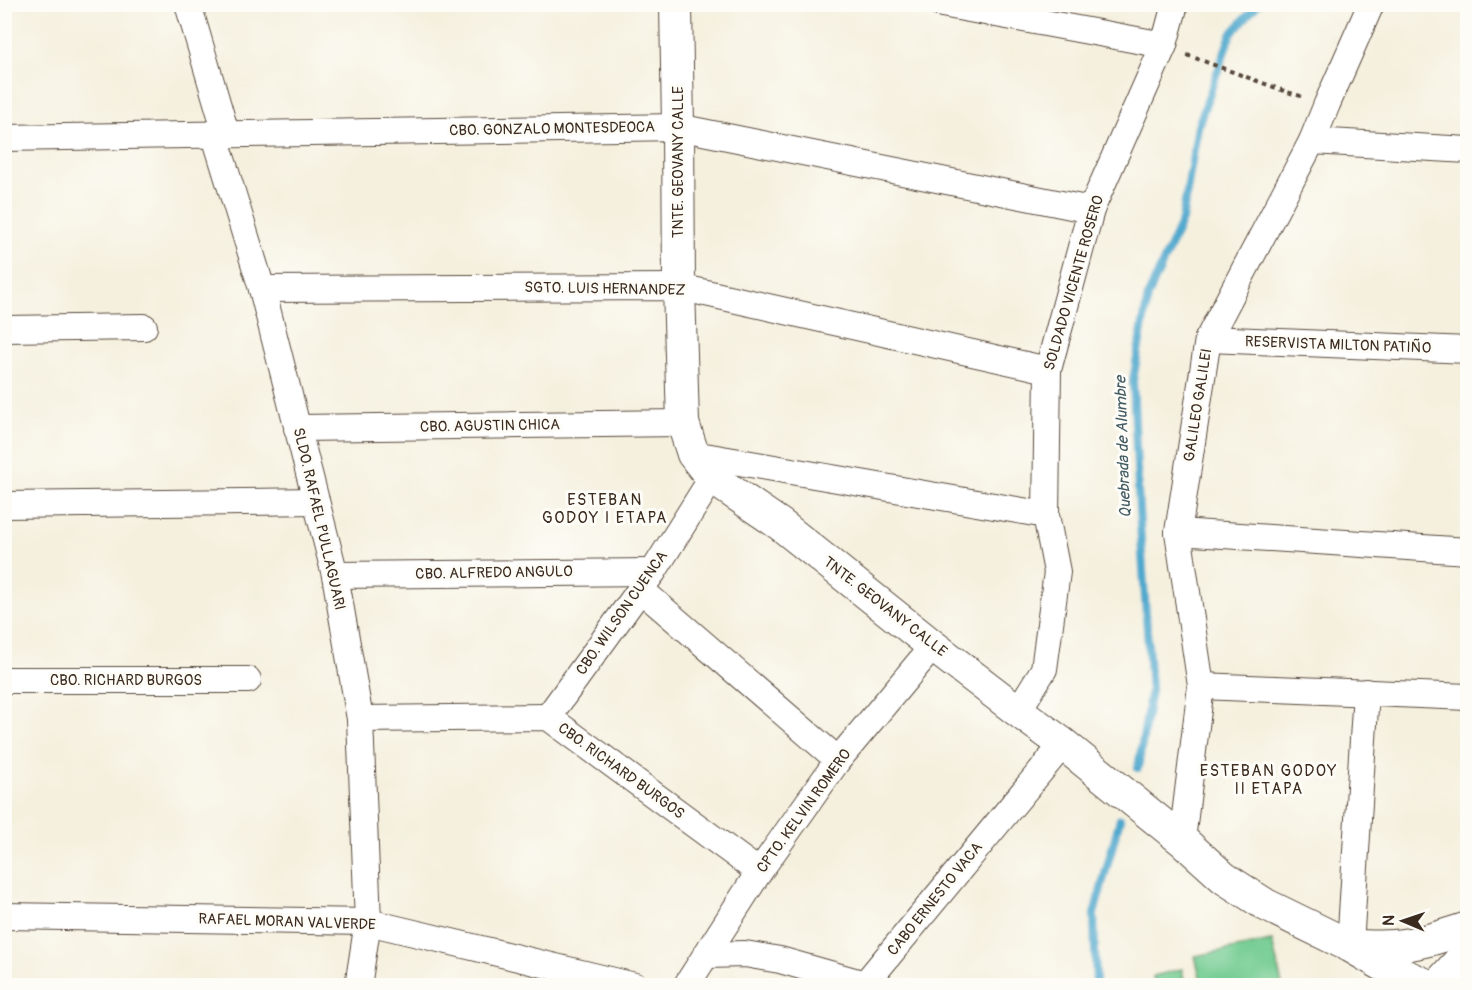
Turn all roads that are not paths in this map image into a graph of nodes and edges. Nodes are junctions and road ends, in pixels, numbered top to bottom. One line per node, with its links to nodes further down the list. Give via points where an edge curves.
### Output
1 (188, 4): 8 (street, SLDO. RAFAEL PULLAGUARI)
2 (676, 4): 7 (street, TNTE. GEOVANY CALLE)
3 (942, 4): 6 (street)
4 (1175, 4): 6 (street, SOLDADO VICENTE ROSERO)
5 (1371, 4): 10 (street, GALILEO GALILEI)
6 (1164, 45): 12 (street, SOLDADO VICENTE ROSERO)
7 (678, 127): 8 (street, CBO. GONZALO MONTESDEOCA); 12 (street, CBO. GONZALO MONTESDEOCA); 13 (street, TNTE. GEOVANY CALLE)
8 (220, 133): 9 (street, CBO. GONZALO MONTESDEOCA); 14 (street, SLDO. RAFAEL PULLAGUARI)
9 (4, 138)
10 (1312, 141): 11 (street); 17 (street, GALILEO GALILEI)
11 (1467, 150)
12 (1091, 210): 19 (street, SOLDADO VICENTE ROSERO)
13 (679, 287): 14 (street, SGTO. LUIS HERNANDEZ); 19 (street, SGTO. LUIS HERNANDEZ); 20 (street, TNTE. GEOVANY CALLE)
14 (262, 289): 21 (street, SLDO. RAFAEL PULLAGUARI)
15 (144, 327): 16 (street)
16 (4, 329)
17 (1208, 339): 18 (street, RESERVISTA MILTON PATIÑO); 26 (street, GALILEO GALILEI)
18 (1467, 350)
19 (1048, 370): 25 (street, SOLDADO VICENTE ROSERO)
20 (683, 423): 21 (street, CBO. AGUSTIN CHICA); 22 (street, TNTE. GEOVANY CALLE)
21 (297, 428): 23 (street, SLDO. RAFAEL PULLAGUARI)
22 (703, 466): 25 (street); 29 (street, CBO. WILSON CUENCA); 30 (street, TNTE. GEOVANY CALLE)
23 (316, 501): 24 (street); 28 (street, SLDO. RAFAEL PULLAGUARI)
24 (4, 505)
25 (1046, 515): 36 (street, SOLDADO VICENTE ROSERO, via 1057,573 1044,669)
26 (1178, 532): 27 (street); 33 (street, GALILEO GALILEI)
27 (1467, 550)
28 (335, 575): 29 (street, CBO. ALFREDO ANGULO); 38 (street, SLDO. RAFAEL PULLAGUARI)
29 (647, 580): 37 (street, CBO. WILSON CUENCA); 40 (street)
30 (933, 646): 36 (street, TNTE. GEOVANY CALLE); 40 (street, CPTO. KELVIN ROMERO)
31 (4, 680): 32 (street, CBO. RICHARD BURGOS)
32 (248, 680)
33 (1201, 686): 34 (street); 41 (street, GALILEO GALILEI)
34 (1366, 692): 35 (street); 46 (street)
35 (1467, 697)
36 (1018, 711): 39 (street, TNTE. GEOVANY CALLE)
37 (548, 717): 38 (street, CBO. RICHARD BURGOS); 42 (street, CBO. RICHARD BURGOS)
38 (360, 719): 44 (street, SLDO. RAFAEL PULLAGUARI)
39 (1063, 744): 41 (street, TNTE. GEOVANY CALLE); 48 (street, CABO ERNESTO VACA, via 865,984 780,960 745,954)
40 (838, 760): 42 (street, CPTO. KELVIN ROMERO)
41 (1182, 840): 46 (street, TNTE. GEOVANY CALLE, via 1224,878)
42 (759, 872): 48 (street, CPTO. KELVIN ROMERO)
43 (4, 916): 44 (street, RAFAEL MORAN VALVERDE)
44 (368, 922): 49 (street, SLDO. RAFAEL PULLAGUARI); 50 (street, RAFAEL MORAN VALVERDE)
45 (1467, 928): 46 (street, TNTE. GEOVANY CALLE, via 1412,944)
46 (1350, 946): 52 (street)
47 (1467, 952): 53 (street)
48 (707, 955): 51 (street, CPTO. KELVIN ROMERO)
49 (358, 986)
50 (635, 986)
51 (686, 986)
52 (1429, 986)
53 (1437, 986)

